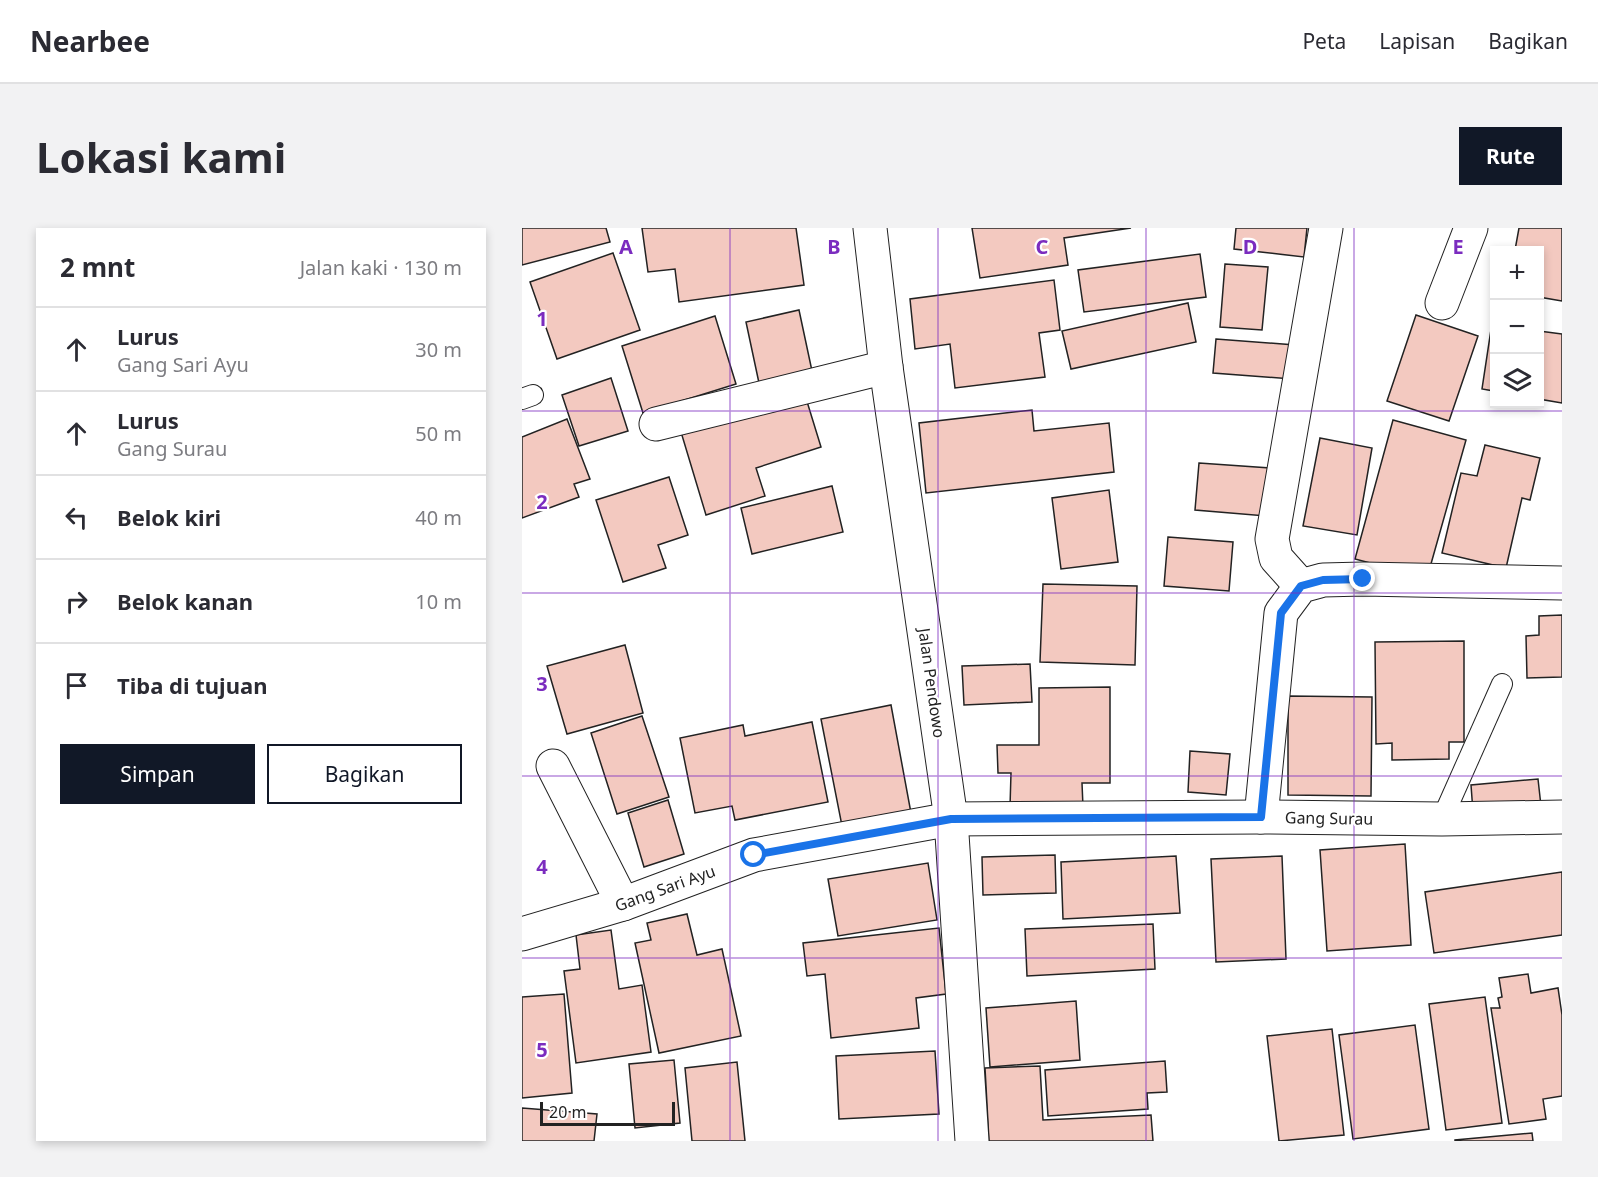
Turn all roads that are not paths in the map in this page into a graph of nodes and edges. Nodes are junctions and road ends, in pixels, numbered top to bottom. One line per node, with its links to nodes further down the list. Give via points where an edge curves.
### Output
1 (870, 228): 5 (street, Jalan Pendowo)
2 (1326, 228): 8 (street, via 1272,539 1276,558)
3 (1471, 228): 4 (street)
4 (1442, 303)
5 (886, 367): 6 (street); 13 (street, Jalan Pendowo)
6 (656, 424)
7 (1562, 583): 8 (street, via 1363,579 1323,580)
8 (1301, 586): 11 (street, via 1281,613)
9 (1502, 684): 14 (lane)
10 (553, 766): 15 (street)
11 (1261, 817): 13 (street, Gang Surau); 14 (street, Gang Surau)
12 (1562, 817): 14 (street, Gang Surau)
13 (951, 819): 15 (street, Gang Sari Ayu, via 754,855); 17 (street, Jalan Pendowo)
14 (1442, 819)
15 (623, 904): 16 (street, Gang Sari Ayu)
16 (522, 934)
17 (972, 1141)

